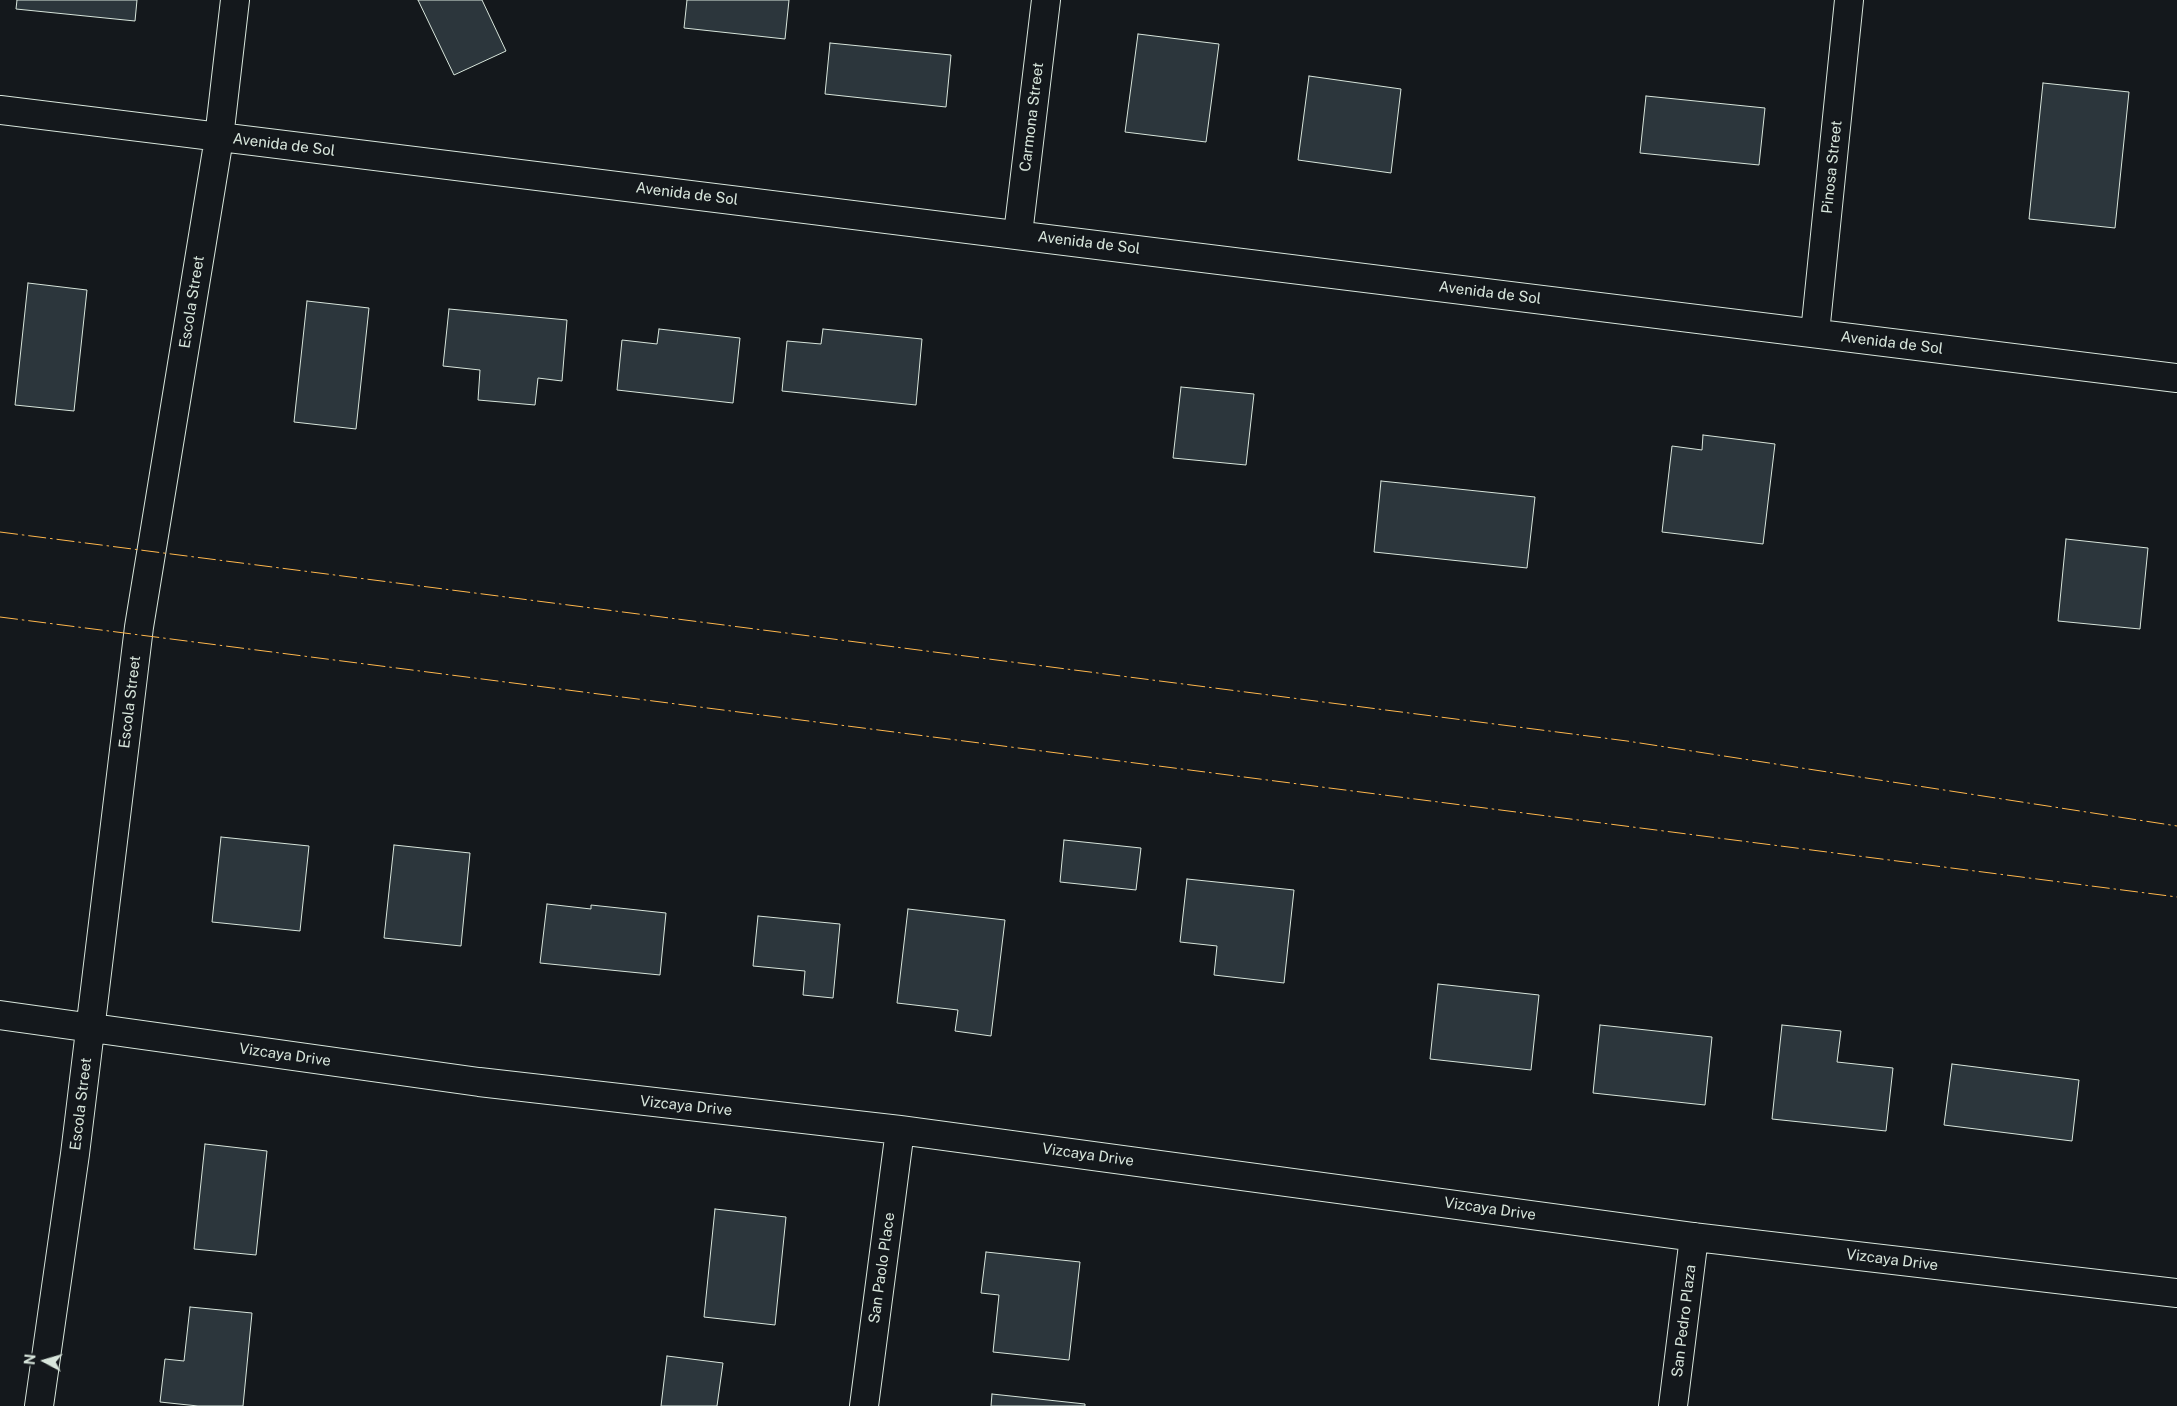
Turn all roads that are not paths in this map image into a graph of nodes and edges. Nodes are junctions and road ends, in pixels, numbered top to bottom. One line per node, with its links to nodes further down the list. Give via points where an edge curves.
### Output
1 (235, 0): 5 (street, Escola Street)
2 (1046, 0): 6 (street, Carmona Street)
3 (1850, 0): 7 (street, Pinosa Street)
4 (0, 110): 5 (street, Avenida de Sol)
5 (219, 138): 6 (street, Avenida de Sol); 10 (street, Escola Street, via 139,627)
6 (1018, 234): 7 (street, Avenida de Sol)
7 (1815, 333): 8 (street, Avenida de Sol)
8 (2177, 378)
9 (0, 1015): 10 (street, Vizcaya Drive)
10 (90, 1027): 11 (street, Vizcaya Drive, via 479,1082); 14 (street, Escola Street)
11 (900, 1130): 12 (street, Vizcaya Drive); 15 (street, San Paolo Place)
12 (1694, 1237): 13 (street, Vizcaya Drive); 16 (street, San Pedro Plaza)
13 (2177, 1293)
14 (39, 1406)
15 (864, 1406)
16 (1673, 1406)

